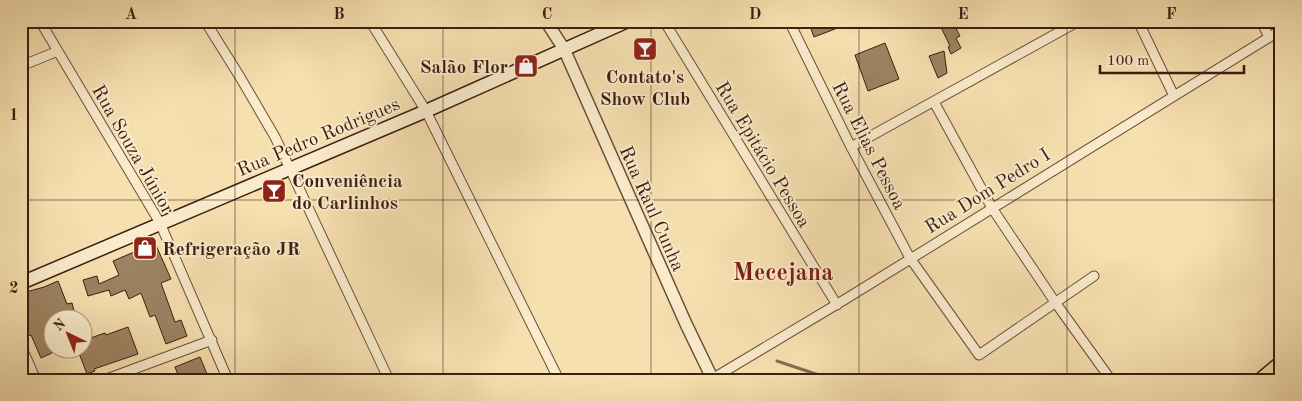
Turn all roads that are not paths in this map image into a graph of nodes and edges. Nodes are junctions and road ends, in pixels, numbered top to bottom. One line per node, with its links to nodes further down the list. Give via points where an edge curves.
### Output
1 (40, 21): 14 (street, Rua Souza Júnior)
2 (205, 21): 20 (street, via 275,137)
3 (370, 21): 18 (street)
4 (546, 21): 13 (street, Rua Raul Cunha)
5 (628, 21): 13 (main road, Rua Pedro Rodrigues)
6 (664, 21): 27 (street, Rua Epitácio Pessoa)
7 (789, 21): 19 (street, Rua Elias Pessoa)
8 (1079, 21): 17 (street)
9 (1138, 21): 16 (street)
10 (1262, 21): 12 (street)
11 (1281, 30): 12 (street, Rua Dom Pedro I)
12 (1269, 37): 16 (street, Rua Dom Pedro I)
13 (564, 49): 18 (main road, Rua Pedro Rodrigues); 36 (street, Rua Raul Cunha)
14 (58, 51): 15 (street); 22 (street, Rua Souza Júnior)
15 (21, 66)
16 (1174, 96): 21 (street, Rua Dom Pedro I)
17 (934, 102): 19 (street); 21 (street)
18 (426, 110): 20 (main road, Rua Pedro Rodrigues); 35 (street)
19 (851, 147): 23 (street, Rua Elias Pessoa)
20 (288, 168): 22 (main road, Rua Pedro Rodrigues); 34 (street)
21 (992, 208): 23 (street, Rua Dom Pedro I); 26 (street)
22 (160, 223): 25 (main road, Rua Pedro Rodrigues); 28 (street, Rua Souza Júnior)
23 (910, 258): 26 (street, Rua Elias Pessoa, via 979,355); 27 (street, Rua Dom Pedro I)
24 (1094, 276): 26 (street)
25 (21, 283)
26 (1055, 302): 37 (street)
27 (837, 305): 36 (street, Rua Dom Pedro I)
28 (212, 340): 32 (street); 33 (street, Rua Souza Júnior)
29 (21, 346): 31 (street)
30 (1281, 364): 38 (main road)
31 (36, 380)
32 (104, 380)
33 (228, 380)
34 (389, 380)
35 (559, 380)
36 (712, 380)
37 (1111, 380)
38 (1262, 380)

